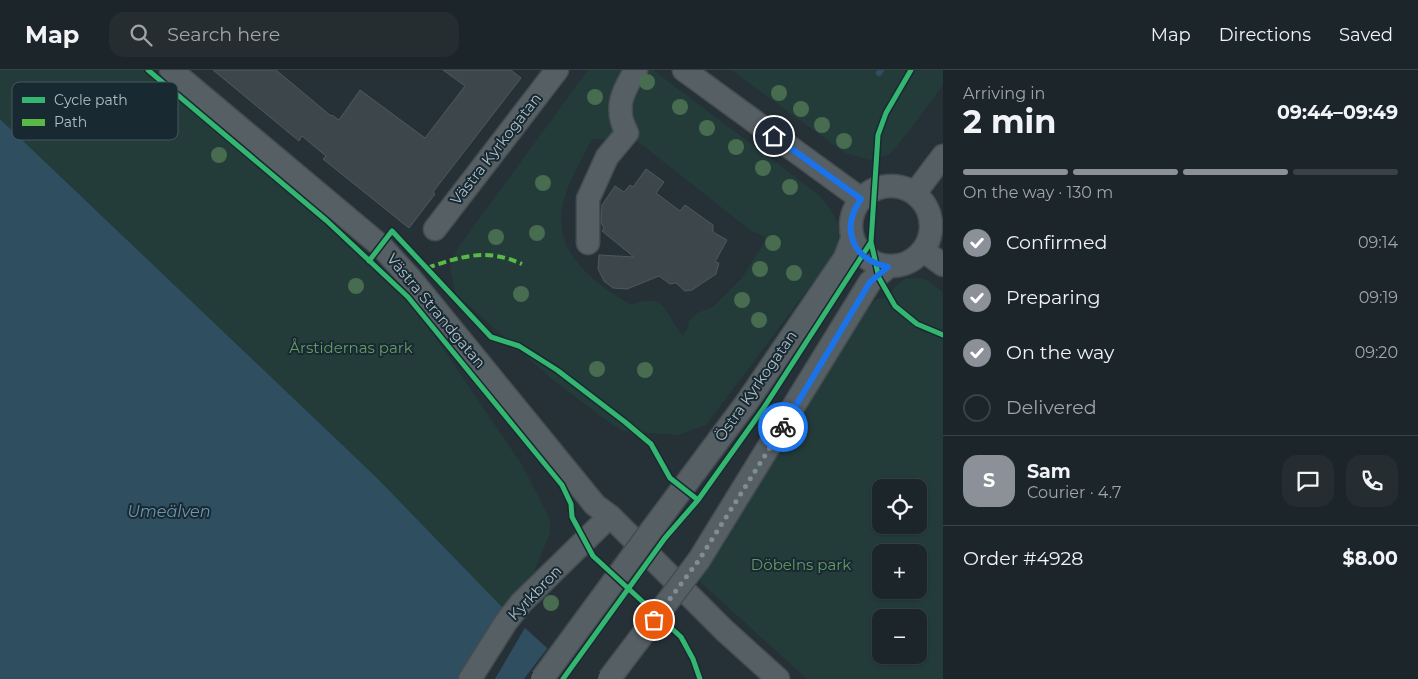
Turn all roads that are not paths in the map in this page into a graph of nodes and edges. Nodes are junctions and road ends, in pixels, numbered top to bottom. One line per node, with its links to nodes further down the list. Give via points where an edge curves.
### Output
1 (557, 70): 8 (street, Västra Kyrkogatan)
2 (636, 70): 10 (street, via 620,105 620,119 627,133 607,157 588,199)
3 (684, 70): 7 (street)
4 (183, 74): 14 (street, Västra Strandgatan, via 381,246 595,505)
5 (943, 156): 6 (street)
6 (915, 193): 7 (street, via 890,186 872,190); 11 (street, via 924,202 931,222)
7 (861, 199): 9 (street, Östra Kyrkogatan, via 851,217)
8 (435, 228)
9 (852, 239): 13 (street, via 857,250 867,259); 16 (street, Östra Kyrkogatan, bridge, via 845,258 746,402)
10 (588, 243)
11 (924, 251): 12 (street); 13 (street, via 910,262)
12 (943, 265)
13 (888, 267): 17 (street, bridge, via 870,282 699,560)
14 (610, 516): 15 (street, Kyrkbron, via 514,611); 18 (street, Västra Strandgatan)
15 (470, 679)
16 (542, 679)
17 (609, 679)
18 (778, 679)

